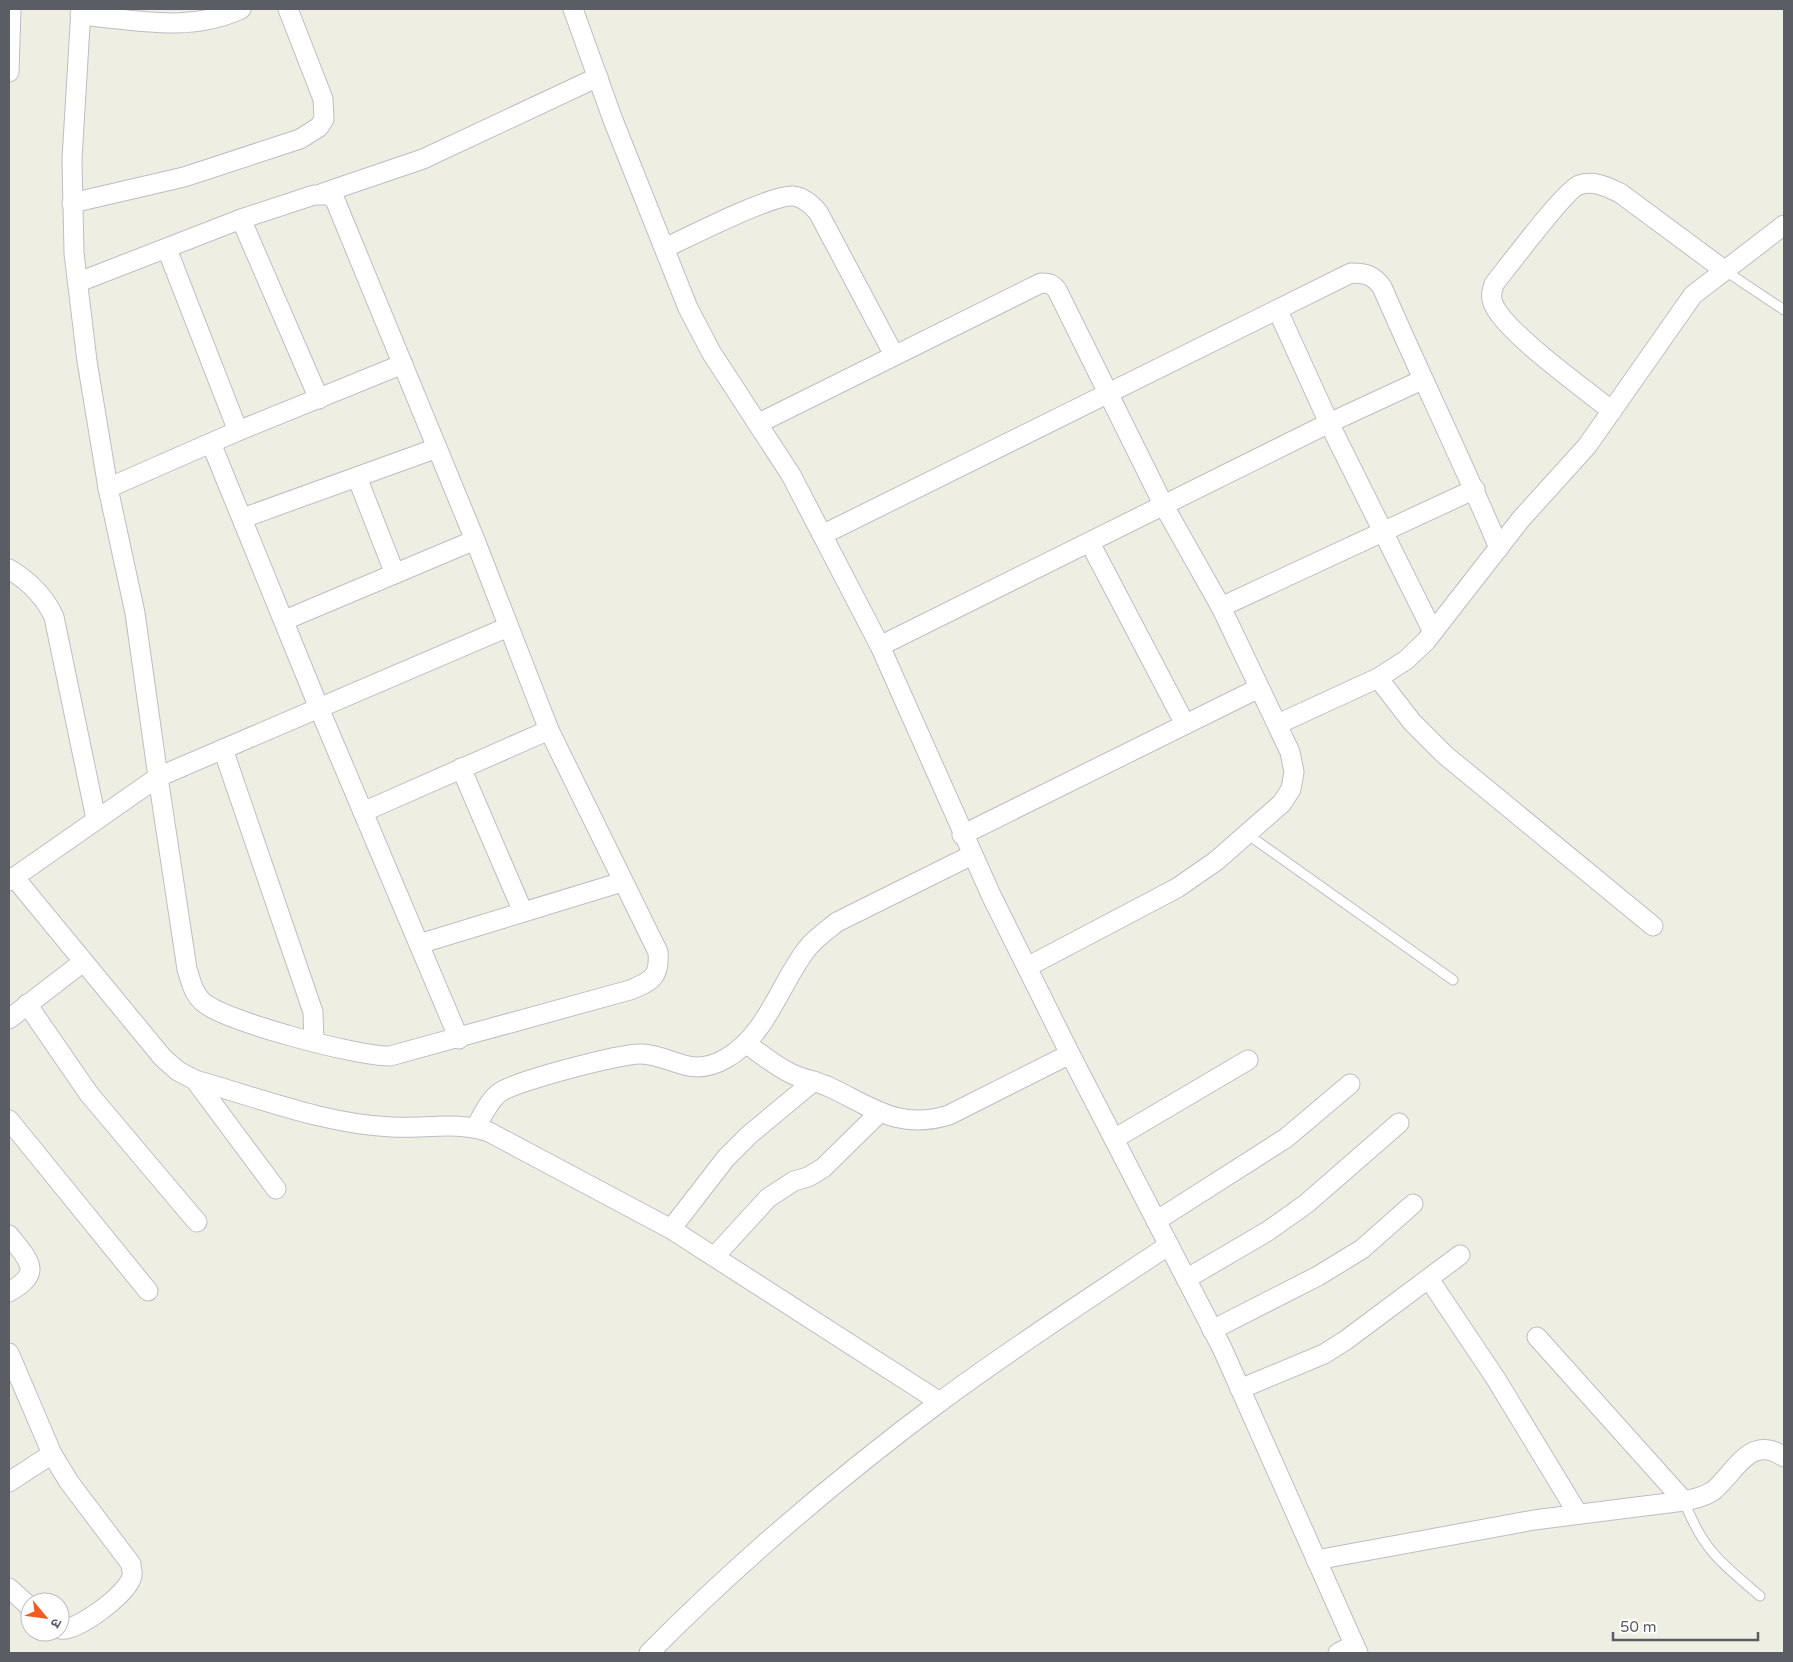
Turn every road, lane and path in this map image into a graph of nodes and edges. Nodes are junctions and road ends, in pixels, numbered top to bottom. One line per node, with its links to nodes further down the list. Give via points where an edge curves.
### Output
1 (11, 9): 6 (street)
2 (241, 9): 5 (street, via 190,24)
3 (288, 9): 9 (street, via 323,99 324,119 319,127 300,139 184,177)
4 (573, 9): 7 (street)
5 (80, 12): 9 (street)
6 (9, 72)
7 (598, 77): 8 (street, via 423,159); 12 (street)
8 (323, 193): 10 (street); 19 (street, via 330,194 335,200)
9 (72, 203): 15 (street)
10 (241, 219): 13 (street); 22 (street)
11 (1784, 225): 14 (street)
12 (665, 248): 18 (street, via 772,199 794,196 804,199 818,212); 24 (street, via 688,308 711,352)
13 (167, 249): 15 (street); 26 (street)
14 (1724, 270): 16 (lane); 23 (street, via 1693,295); 23 (street, via 1620,193 1591,183 1577,185 1562,200 1498,279 1491,294 1496,310 1504,320)
15 (78, 282): 30 (street, via 87,362)
16 (1784, 310)
17 (1278, 311): 20 (street, via 1351,274 1364,273 1375,278 1382,287); 21 (street); 25 (street)
18 (894, 355): 21 (street, via 1041,283 1048,283 1055,286); 24 (street)
19 (403, 364): 22 (street); 28 (street)
20 (1422, 380): 25 (street); 31 (street)
21 (1109, 393): 32 (street); 35 (street)
22 (319, 399): 26 (street)
23 (1612, 411): 38 (street, via 1587,446)
24 (759, 423): 35 (street)
25 (1329, 423): 32 (street); 34 (street)
26 (238, 431): 27 (street)
27 (211, 443): 30 (street); 33 (street)
28 (437, 448): 29 (street); 36 (street)
29 (357, 477): 33 (street); 40 (street)
30 (108, 488): 54 (street, via 135,613)
31 (1474, 489): 34 (street); 38 (street)
32 (1164, 506): 37 (street); 41 (street)
33 (243, 518): 42 (street)
34 (1384, 533): 41 (street); 44 (street)
35 (822, 535): 45 (street)
36 (475, 540): 40 (street); 43 (street)
37 (1090, 544): 45 (street); 49 (street)
38 (1499, 548): 44 (street)
39 (9, 569): 56 (street, via 33,586 54,617)
40 (395, 574): 42 (street)
41 (1221, 607): 47 (street)
42 (285, 620): 48 (street)
43 (508, 627): 48 (street); 51 (street)
44 (1433, 632): 46 (street, via 1406,660)
45 (880, 646): 58 (street)
46 (1378, 678): 50 (street); 63 (street, via 1412,722 1445,754)
47 (1259, 688): 49 (street); 50 (street)
48 (319, 708): 52 (street); 55 (street)
49 (1186, 724): 58 (street)
50 (1278, 724): 57 (street, via 1290,752 1294,772 1291,789 1282,802)
51 (549, 730): 53 (street); 61 (street)
52 (223, 749): 54 (street); 71 (street, via 313,1012)
53 (461, 768): 55 (street); 62 (street)
54 (158, 777): 56 (street); 71 (street, via 187,969 195,994 204,1003 225,1013)
55 (363, 812): 64 (street)
56 (96, 819): 60 (street)
57 (1247, 834): 66 (street, via 1177,888); 67 (lane)
58 (962, 835): 59 (street)
59 (972, 854): 66 (street); 72 (street, via 837,922 820,936 806,950 772,1008)
60 (11, 879): 65 (street)
61 (622, 882): 62 (street); 70 (street, via 658,952 659,967 650,981 630,990)
62 (524, 912): 64 (street)
63 (1653, 926)
64 (419, 944): 70 (street)
65 (83, 962): 68 (street); 75 (street, via 163,1058)
66 (1027, 967): 73 (street)
67 (1453, 980)
68 (27, 1004): 69 (street); 86 (street, via 90,1094)
69 (9, 1019)
70 (459, 1039): 71 (street, via 382,1057)
71 (314, 1042)
72 (746, 1043): 76 (street, via 776,1065); 81 (street, via 725,1059 704,1066 689,1067 640,1054 513,1085 498,1093)
73 (1070, 1054): 78 (street, via 949,1115 917,1122); 82 (street)
74 (1248, 1060): 82 (street)
75 (195, 1080): 81 (street, via 331,1119 391,1128); 83 (street)
76 (814, 1081): 78 (street); 87 (street, via 726,1158)
77 (1350, 1084): 85 (street, via 1286,1138)
78 (879, 1113): 91 (street, via 823,1168 768,1198)
79 (9, 1120): 94 (street)
80 (1399, 1123): 92 (street, via 1306,1204 1268,1231)
81 (476, 1127): 87 (street)
82 (1114, 1139): 85 (street)
83 (276, 1189)
84 (1413, 1204): 96 (street, via 1355,1254)
85 (1156, 1221): 89 (street)
86 (197, 1222)
87 (671, 1229): 91 (street)
88 (9, 1235): 95 (street, via 30,1267 25,1283)
89 (1169, 1245): 92 (street); 100 (street)
90 (1460, 1255): 93 (street)
91 (715, 1256): 100 (street)
92 (1186, 1279): 96 (street)
93 (1429, 1279): 99 (street, via 1324,1354); 105 (street, via 1496,1379)
94 (148, 1291)
95 (9, 1292)
96 (1212, 1330): 99 (street)
97 (1537, 1337): 104 (street)
98 (9, 1353): 101 (street)
99 (1240, 1388): 106 (street)
100 (940, 1402): 112 (street, via 844,1476 698,1603)
101 (52, 1454): 103 (street); 110 (street, via 130,1564 132,1575 115,1599)
102 (1784, 1457): 104 (street, via 1770,1451 1749,1453 1712,1491 1700,1498)
103 (9, 1482)
104 (1684, 1501): 105 (street); 108 (lane, via 1708,1549)
105 (1578, 1514): 106 (street)
106 (1316, 1560): 111 (street)
107 (9, 1588): 109 (street)
108 (1760, 1596)
109 (20, 1598)
110 (70, 1628)
111 (1350, 1650)
112 (649, 1653)

